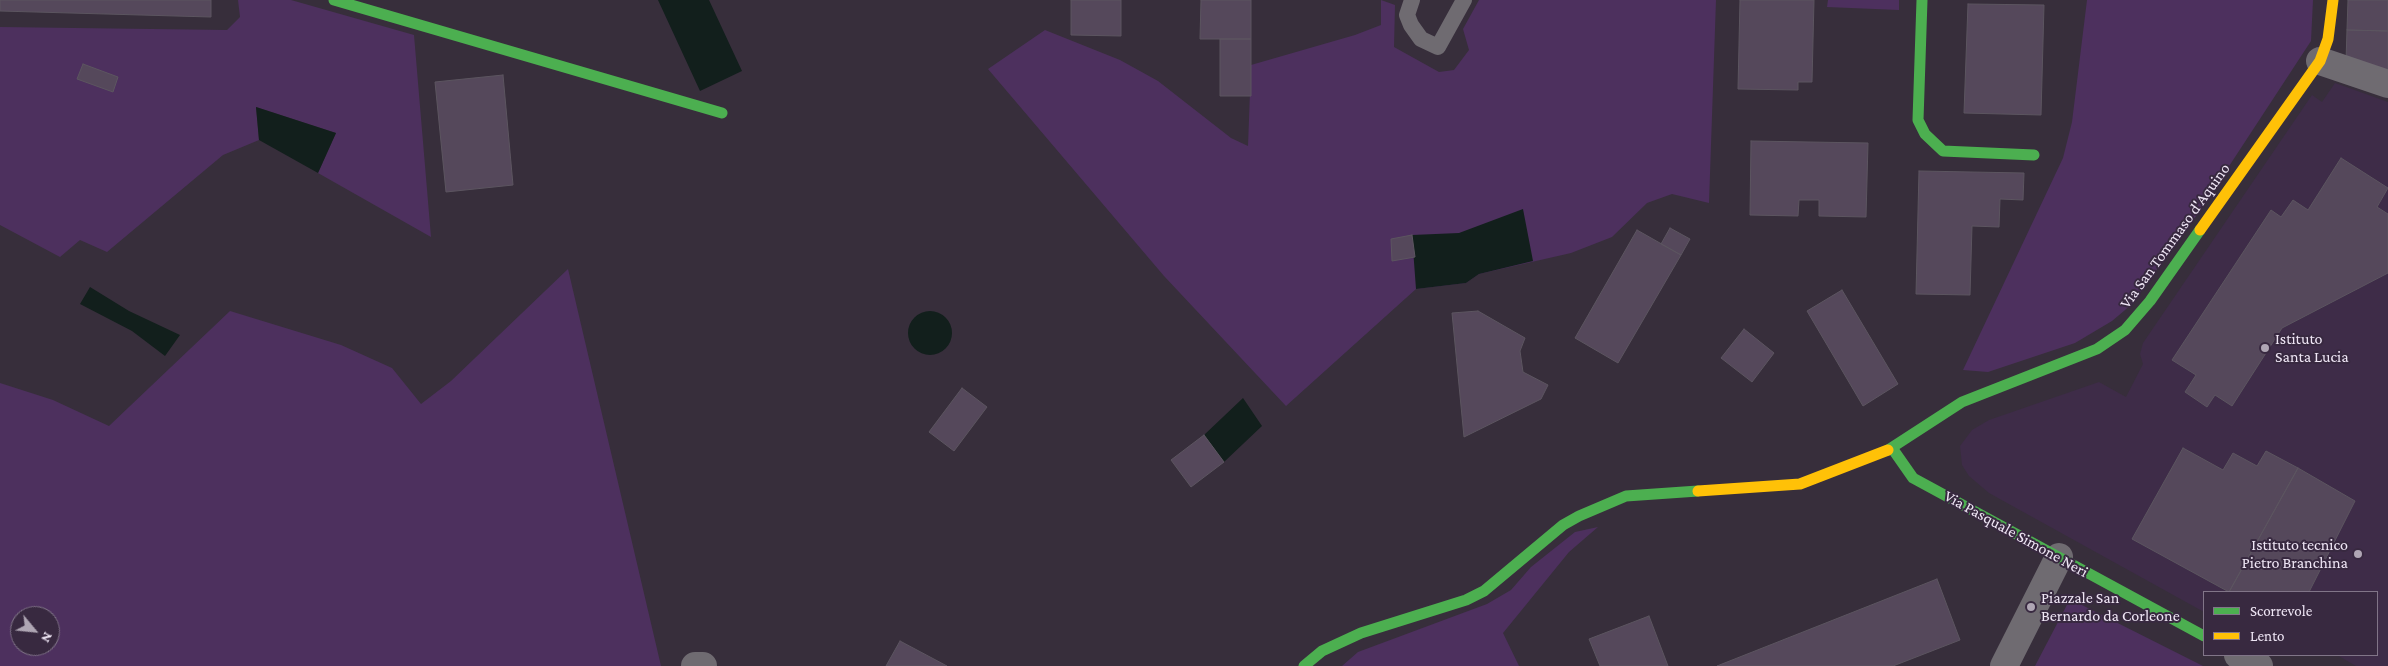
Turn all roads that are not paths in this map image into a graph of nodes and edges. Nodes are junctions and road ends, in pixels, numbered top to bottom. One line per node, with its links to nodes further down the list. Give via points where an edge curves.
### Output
1 (334, 0): 8 (street)
2 (1412, 0): 3 (lane, via 1407,15 1411,25 1421,39 1438,47)
3 (1464, 0)
4 (1922, 0): 9 (street, via 1918,120 1925,134 1943,151)
5 (2333, 0): 6 (street, Via San Tommaso d'Aquino, via 2328,39)
6 (2320, 61): 7 (street); 10 (street, Via San Tommaso d'Aquino, via 2150,302 2125,330 2097,349 1962,402)
7 (2388, 84)
8 (722, 113)
9 (2034, 155)
10 (1892, 448): 11 (street, Via Pasquale Simone Neri, via 1913,478); 16 (street, Via San Tommaso d'Aquino, via 1800,484 1626,496 1564,525 1484,591 1466,600 1361,633 1322,651)
11 (2059, 558): 12 (street, Via Pasquale Simone Neri); 17 (street)
12 (2203, 635)
13 (2240, 656): 18 (street)
14 (695, 666): 15 (street)
15 (703, 666)
16 (1304, 666)
17 (2004, 666)
18 (2259, 666)

